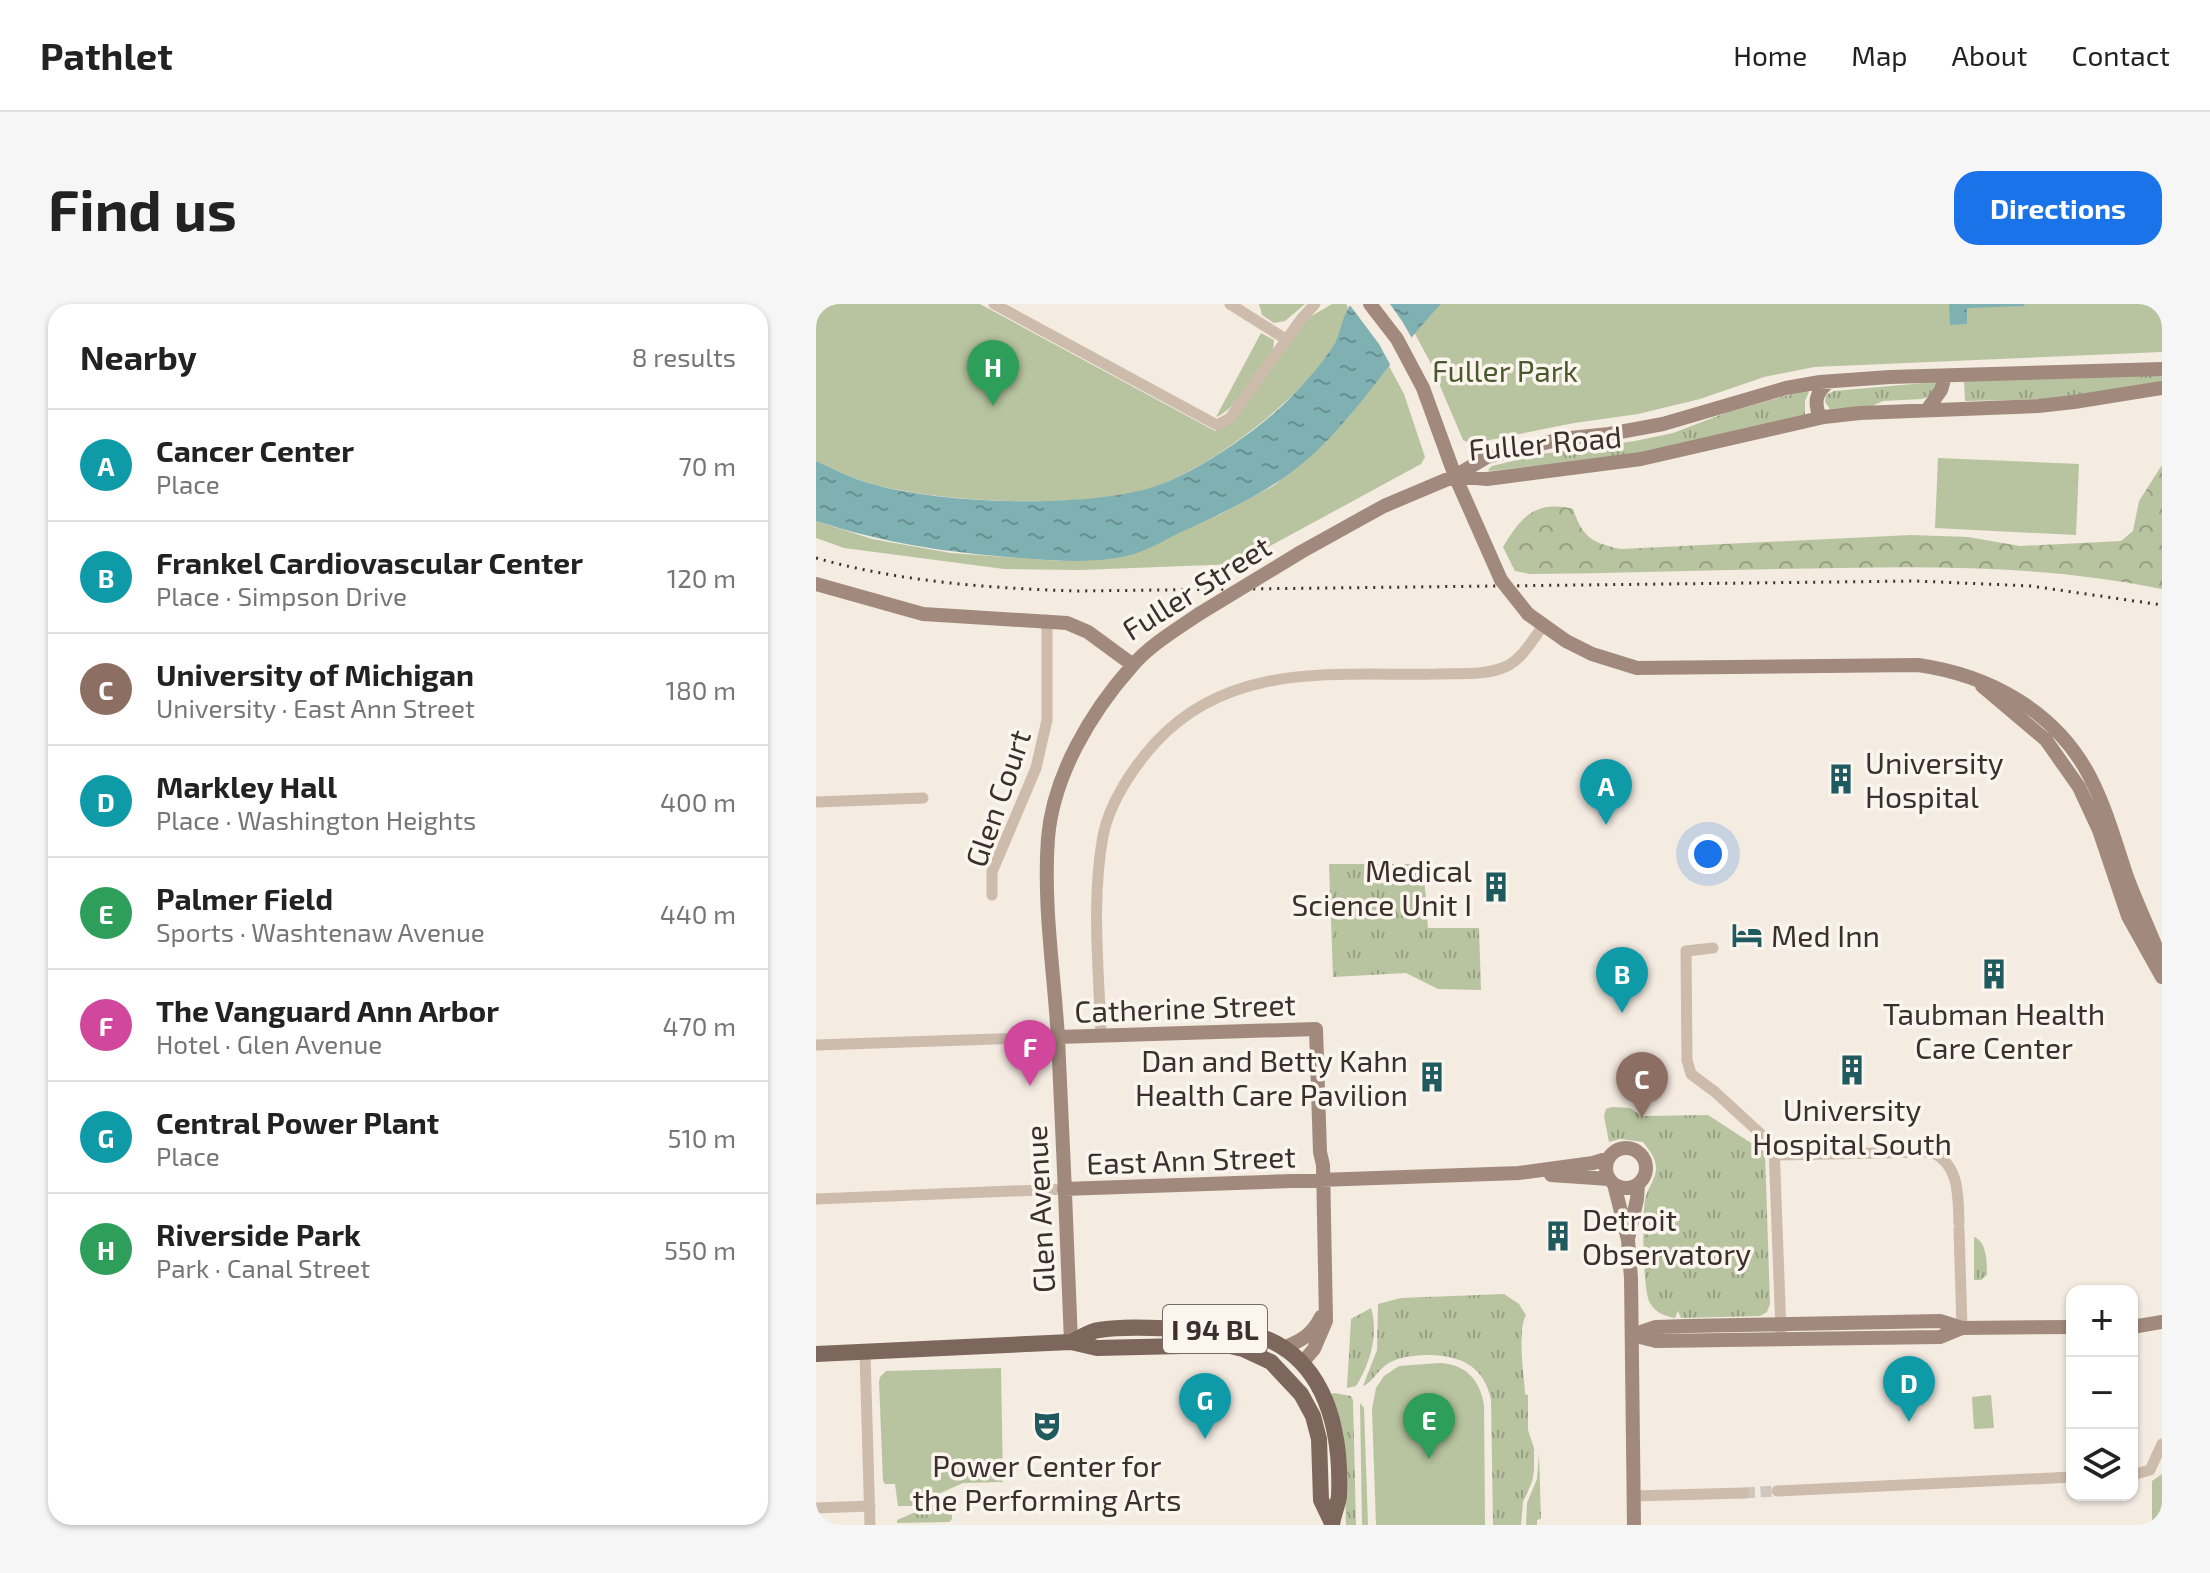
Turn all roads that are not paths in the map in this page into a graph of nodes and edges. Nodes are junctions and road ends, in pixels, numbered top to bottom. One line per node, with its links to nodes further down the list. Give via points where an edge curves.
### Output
1 (994, 304): 6 (street, via 1217,425 1230,418)
2 (1230, 304): 5 (street)
3 (1315, 304): 6 (street)
4 (1370, 304): 13 (street, via 1413,369)
5 (1248, 308): 6 (street)
6 (1287, 340)
7 (2162, 369): 8 (street, Fuller Road)
8 (1945, 376): 9 (street, Fuller Road); 11 (street)
9 (1829, 382): 12 (street, via 1817,396); 13 (street, Fuller Road, via 1786,388 1663,424 1509,451)
10 (2162, 388): 11 (street, Fuller Road, via 2062,404)
11 (1927, 410): 12 (street, Fuller Road)
12 (1820, 418): 13 (street, Fuller Road, via 1641,459 1487,479)
13 (1455, 476): 16 (street, bridge, via 1501,580); 17 (street, Fuller Street, bridge, via 1384,506 1301,552 1199,614)
14 (816, 584): 15 (street, Fuller Street, via 923,614)
15 (1047, 620): 17 (street, Fuller Street, via 1088,632); 20 (street, Glen Court, via 1045,732 1036,768 992,872)
16 (1543, 626): 22 (street, via 1597,656 1637,668 1893,664 1940,668 1976,680 2046,740 2079,787 2128,916); 23 (street, via 1515,661 1496,669 1266,680 1229,691 1171,726 1124,784 1103,832 1096,881)
17 (1133, 665): 24 (street, Glen Avenue, via 1083,735 1054,804 1046,867)
18 (923, 798): 19 (street)
19 (816, 802)
20 (992, 895)
21 (1713, 948): 26 (street, via 1686,951 1691,1074 1769,1139)
22 (2159, 970)
23 (1101, 1036): 24 (street, Catherine Street); 29 (street, Catherine Street, via 1316,1029)
24 (1058, 1037): 25 (street, Catherine Street); 32 (street, Glen Avenue)
25 (816, 1045)
26 (1775, 1155): 39 (street, via 1939,1156 1956,1179); 40 (street)
27 (1609, 1158): 28 (street, East Ann Street); 30 (street); 31 (street, via 1624,1149 1640,1153 1646,1169)
28 (1519, 1173): 29 (street, East Ann Street); 30 (street, East Ann Street)
29 (1323, 1181): 32 (street, East Ann Street); 35 (street)
30 (1611, 1181): 31 (street, via 1625,1189); 34 (street)
31 (1638, 1185): 34 (street)
32 (1064, 1189): 33 (street, East Ann Street); 42 (street, Glen Avenue)
33 (816, 1199)
34 (1628, 1240): 41 (street)
35 (1326, 1298): 43 (street, via 1313,1331); 47 (street, via 1322,1334)
36 (2162, 1322): 37 (street)
37 (2138, 1326)
38 (2066, 1327): 39 (street)
39 (1962, 1328): 40 (street, via 1940,1337)
40 (1781, 1332): 41 (street, via 1656,1341)
41 (1632, 1335): 53 (street)
42 (1071, 1342): 43 (main road, I 94 BL, via 1096,1330 1220,1329 1241,1331); 44 (main road, I 94 BL); 46 (main road, I 94 BL, via 1097,1348 1226,1345)
43 (1283, 1348): 47 (main road, I 94 BL)
44 (865, 1353): 45 (main road, I 94 BL); 54 (street)
45 (816, 1354)
46 (1271, 1362): 47 (main road, via 1292,1367); 56 (main road, I 94 BL, via 1301,1394 1313,1416 1321,1500)
47 (1302, 1363): 56 (main road, I 94 BL, via 1326,1400 1337,1434 1339,1499)
48 (2162, 1444): 49 (street, via 2150,1470)
49 (2138, 1473)
50 (2066, 1477): 51 (street)
51 (1777, 1491)
52 (1744, 1493): 53 (street)
53 (1634, 1496): 58 (street)
54 (870, 1506): 55 (street); 57 (street)
55 (816, 1508)
56 (1332, 1524)
57 (870, 1525)
58 (1634, 1525)

